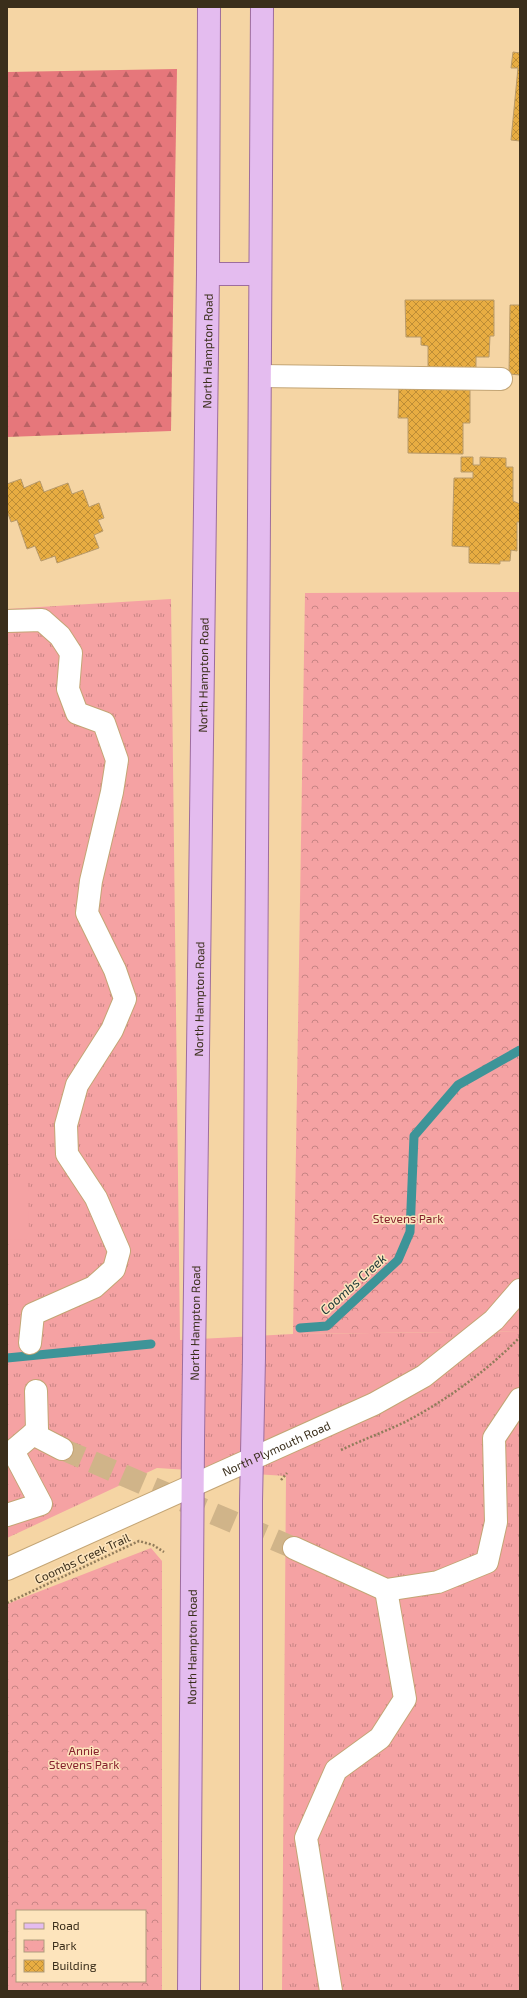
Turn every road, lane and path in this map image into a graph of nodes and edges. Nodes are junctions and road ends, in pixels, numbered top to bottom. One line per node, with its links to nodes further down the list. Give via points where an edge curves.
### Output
1 (209, 7): 3 (main road, North Hampton Road)
2 (262, 7): 4 (main road)
3 (208, 274): 4 (main road); 15 (main road, North Hampton Road)
4 (260, 274): 5 (main road)
5 (260, 376): 6 (street); 14 (main road)
6 (501, 379)
7 (7, 621): 9 (street, via 42,620 60,636 71,653 68,689 77,713 104,723 117,760 91,881 88,913 125,999 112,1030 77,1085 66,1125 67,1154 96,1198 119,1251 114,1269 94,1287 33,1314)
8 (520, 1290): 14 (street, North Plymouth Road, via 494,1320 424,1376 374,1404)
9 (30, 1343)
10 (36, 1390): 12 (street, via 37,1429)
11 (520, 1399): 20 (street, via 494,1438 496,1522 487,1562 438,1582)
12 (33, 1434): 13 (street); 16 (street, via 13,1451 41,1504)
13 (62, 1449)
14 (253, 1457): 15 (street, North Plymouth Road); 23 (main road)
15 (193, 1484): 19 (street, North Plymouth Road); 22 (main road, North Hampton Road)
16 (7, 1516)
17 (294, 1548): 20 (street)
18 (164, 1552): 21 (path, Coombs Creek Trail, via 139,1541)
19 (7, 1569)
20 (386, 1590): 24 (street, via 405,1699 380,1738 336,1770 306,1838)
21 (7, 1603)
22 (189, 1991)
23 (251, 1991)
24 (331, 1991)

